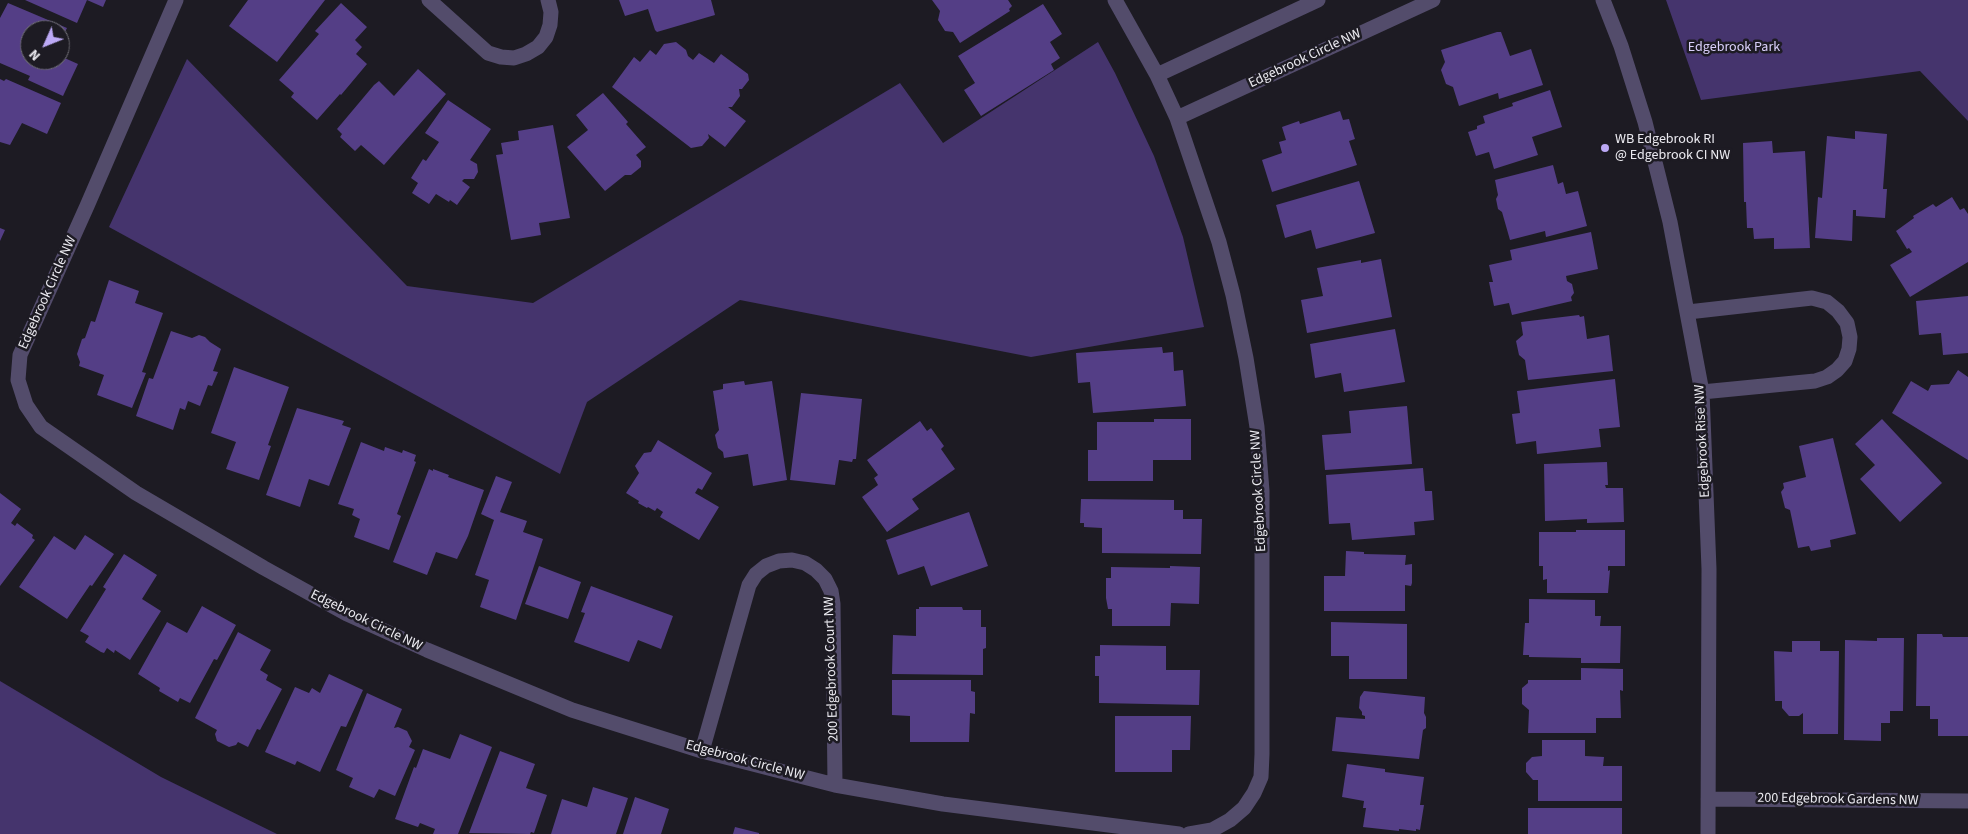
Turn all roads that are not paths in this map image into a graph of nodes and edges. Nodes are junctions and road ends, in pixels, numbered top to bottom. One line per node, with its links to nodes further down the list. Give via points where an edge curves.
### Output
1 (176, 0): 12 (street, Edgebrook Circle NW, via 20,355 18,380 26,405 40,428 136,492 347,614 572,710)
2 (428, 0): 3 (street, via 488,53 501,58 514,58 538,47 550,25)
3 (548, 0)
4 (1115, 0): 8 (street, Edgebrook Circle NW)
5 (1318, 0): 8 (street)
6 (1433, 0): 9 (street, Edgebrook Circle NW)
7 (1603, 0): 10 (street, Edgebrook Rise NW, via 1645,122)
8 (1157, 75): 9 (street, Edgebrook Circle NW)
9 (1177, 118): 17 (street, Edgebrook Circle NW, via 1219,242 1233,295 1257,427 1262,491 1261,777 1244,808 1230,820 1212,830)
10 (1688, 312): 11 (street, Edgebrook Rise NW); 11 (street, via 1812,298 1827,302 1838,311 1850,337 1844,361 1827,378)
11 (1702, 392): 14 (street, Edgebrook Rise NW, via 1709,569)
12 (702, 751): 13 (street, Edgebrook Circle NW); 13 (street, 200 Edgebrook Court NW, via 748,585 766,566 792,560 805,563 825,579 833,604)
13 (835, 785): 16 (street, Edgebrook Circle NW, via 943,804)
14 (1708, 798): 15 (street, 200 Edgebrook Gardens NW); 18 (street, Edgebrook Rise NW)
15 (1968, 801)
16 (1179, 834)
17 (1189, 834)
18 (1708, 834)

